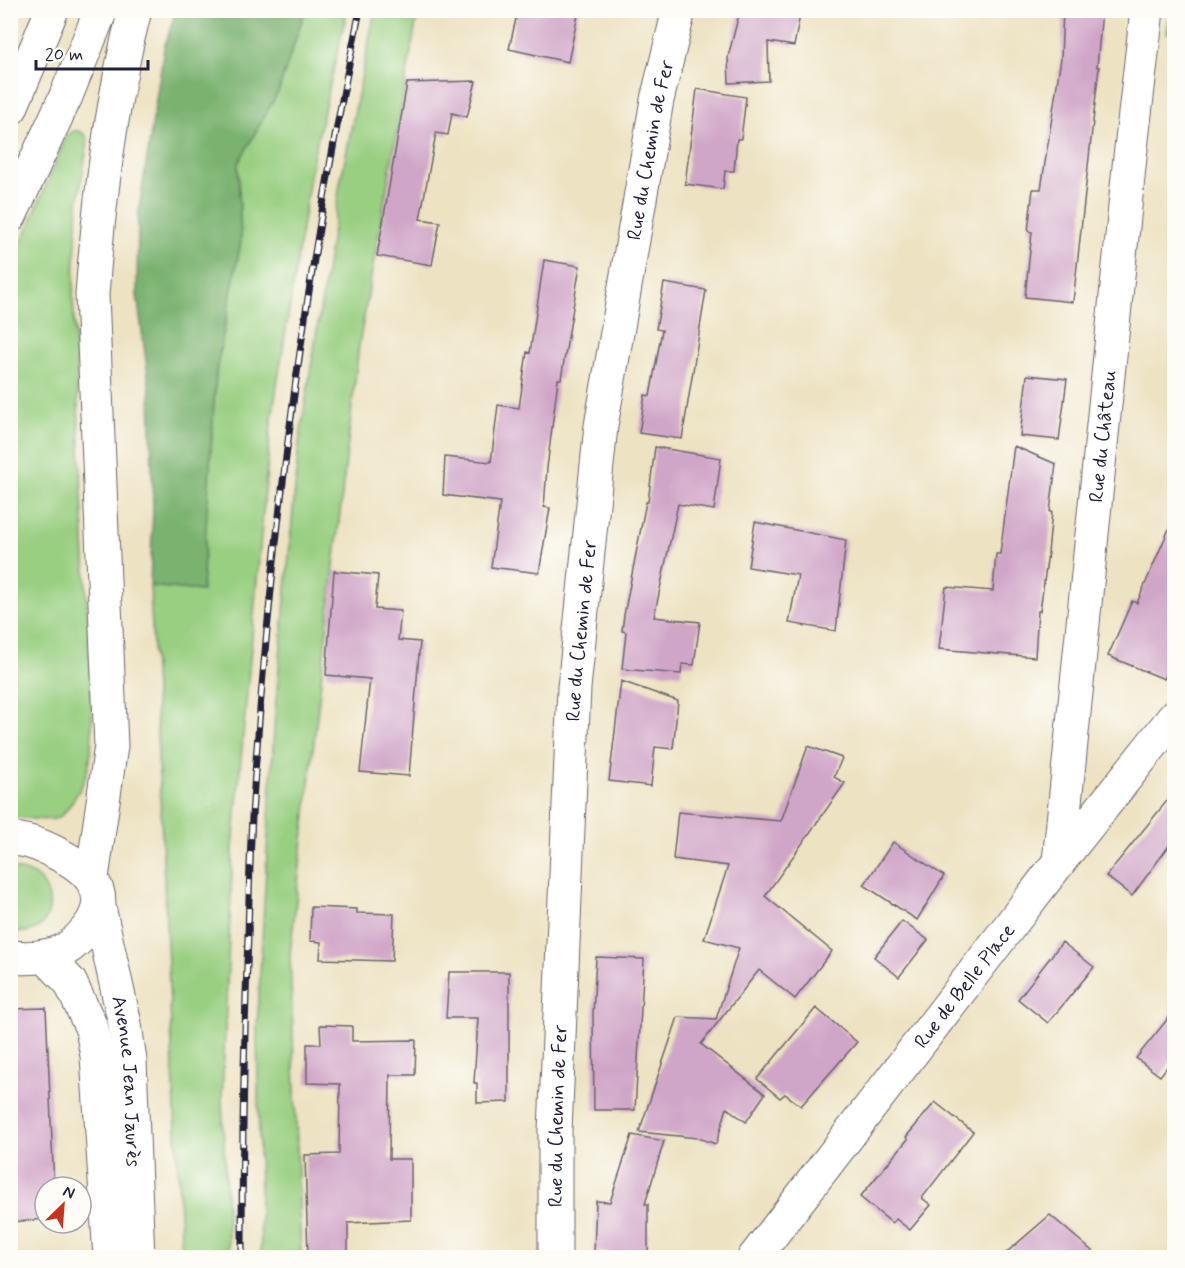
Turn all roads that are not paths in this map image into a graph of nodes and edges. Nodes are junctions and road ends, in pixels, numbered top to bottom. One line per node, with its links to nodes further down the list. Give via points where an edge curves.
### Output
1 (52, 10): 6 (main road)
2 (101, 10): 8 (main road)
3 (135, 10): 12 (main road, via 112,117 92,295 111,746)
4 (679, 10): 17 (main road, Rue du Chemin de Fer, via 657,100 601,426 574,688 555,1131)
5 (1147, 10): 11 (main road, Rue du Château)
6 (18, 77): 7 (main road)
7 (11, 108)
8 (10, 216)
9 (1174, 717): 11 (main road, Rue de Belle Place)
10 (10, 839): 12 (main road, via 22,839 70,860)
11 (1059, 862): 18 (main road, Rue de Belle Place)
12 (96, 893): 13 (main road, via 92,923 80,939); 16 (main road, Avenue Jean Jaurès, via 130,1061)
13 (45, 956): 14 (main road); 15 (main road, via 70,982 92,1029)
14 (10, 957)
15 (110, 1257)
16 (138, 1257)
17 (555, 1257)
18 (754, 1257)

